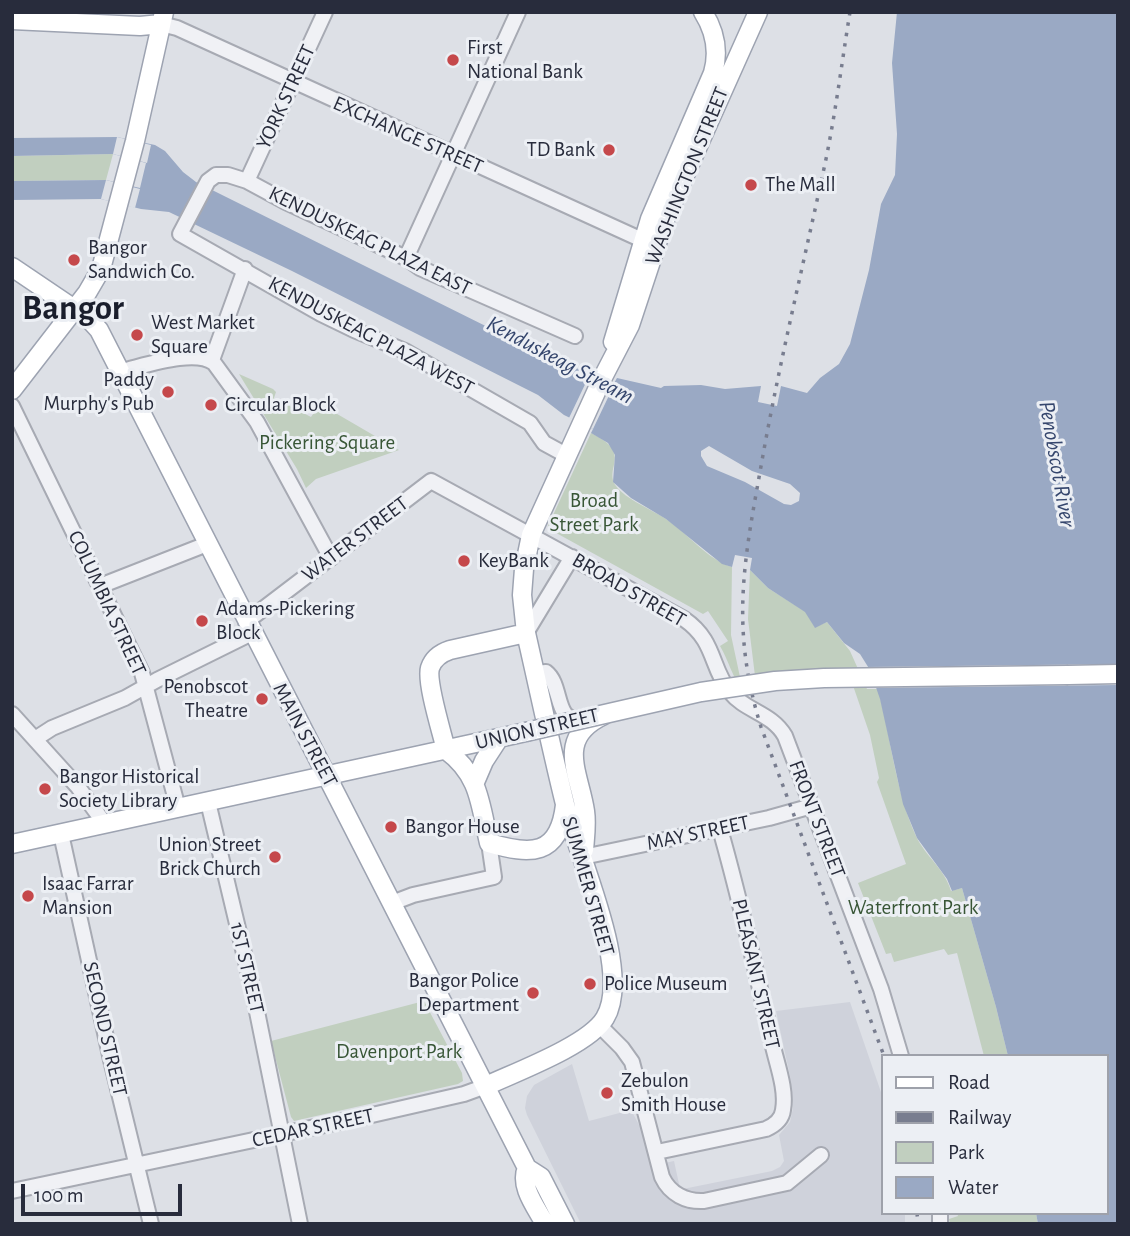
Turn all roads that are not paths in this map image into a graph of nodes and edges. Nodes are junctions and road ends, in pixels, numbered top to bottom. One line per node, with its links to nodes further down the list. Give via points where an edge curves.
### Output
1 (326, 12): 8 (street, YORK STREET)
2 (518, 12): 9 (street)
3 (703, 12): 12 (main road, WASHINGTON STREET, via 716,45 713,73 659,196)
4 (758, 12): 12 (main road, WASHINGTON STREET)
5 (76, 18): 6 (main road, via 140,26); 7 (main road)
6 (162, 18): 8 (street, EXCHANGE STREET); 16 (main road, via 98,276)
7 (12, 20)
8 (292, 82): 9 (street, EXCHANGE STREET); 10 (street, YORK STREET)
9 (453, 156): 12 (street, EXCHANGE STREET); 13 (street)
10 (247, 181): 11 (street, KENDUSKEAG PLAZA EAST, via 231,175 213,176); 13 (street, KENDUSKEAG PLAZA EAST)
11 (187, 221): 15 (street, KENDUSKEAG PLAZA WEST, via 180,234)
12 (649, 243): 22 (main road, WASHINGTON STREET, via 602,379)
13 (406, 258): 17 (street, KENDUSKEAG PLAZA EAST)
14 (12, 267): 16 (main road, MAIN STREET)
15 (245, 269): 18 (street); 22 (street, KENDUSKEAG PLAZA WEST, via 321,314 405,351 533,425 546,445)
16 (74, 310): 19 (main road, MAIN STREET, via 97,327); 20 (main road)
17 (575, 336)
18 (212, 360): 19 (street, via 192,356); 27 (street, via 257,422)
19 (121, 371): 25 (main road, MAIN STREET)
20 (15, 382)
21 (12, 406): 28 (street, COLUMBIA STREET)
22 (566, 454): 24 (main road, WASHINGTON STREET)
23 (431, 481): 24 (street, BROAD STREET); 27 (street, WATER STREET)
24 (530, 535): 26 (street, BROAD STREET); 30 (main road, WASHINGTON STREET, via 522,585)
25 (207, 544): 28 (street); 29 (main road, MAIN STREET)
26 (572, 557): 30 (street); 33 (street, BROAD STREET, via 693,625 709,645)
27 (331, 558): 29 (street, WATER STREET)
28 (100, 586): 34 (street, COLUMBIA STREET)
29 (249, 627): 34 (street, WATER STREET); 40 (main road, MAIN STREET)
30 (526, 633): 31 (main road, SUMMER STREET); 39 (main road, via 450,650 433,662 429,678)
31 (535, 673): 33 (street, via 551,677 563,712 573,720); 43 (main road, SUMMER STREET)
32 (1118, 674): 36 (main road, UNION STREET, bridge, via 775,681)
33 (726, 685): 44 (street, FRONT STREET, via 735,698 779,727)
34 (146, 686): 38 (street, WATER STREET); 45 (street, COLUMBIA STREET)
35 (12, 713): 38 (street)
36 (608, 713): 37 (main road, UNION STREET, bridge); 51 (main road, bridge, via 589,724 575,743 573,759 585,814)
37 (499, 738): 39 (main road, UNION STREET); 41 (main road)
38 (35, 739): 46 (street, via 85,794)
39 (446, 750): 40 (main road, UNION STREET); 41 (main road)
40 (327, 776): 42 (main road, UNION STREET); 52 (main road, MAIN STREET)
41 (475, 782): 49 (main road)
42 (208, 802): 45 (main road, UNION STREET); 56 (street, 1ST STREET)
43 (565, 805): 49 (main road, via 554,835 541,848 523,851); 51 (main road, SUMMER STREET)
44 (812, 806): 47 (street, MAY STREET); 54 (street, FRONT STREET, via 881,989)
45 (177, 808): 46 (main road, UNION STREET)
46 (105, 824): 48 (main road, UNION STREET)
47 (720, 829): 51 (street, MAY STREET); 57 (street, PLEASANT STREET, via 784,1106 779,1119 766,1129)
48 (61, 834): 50 (main road, UNION STREET); 59 (street, SECOND STREET)
49 (489, 843): 52 (street, via 494,877)
50 (12, 844)
51 (583, 857): 53 (main road, SUMMER STREET, via 614,976 611,1003)
52 (392, 903): 55 (main road, MAIN STREET)
53 (600, 1026): 55 (main road, CEDAR STREET, via 576,1043); 57 (street, via 632,1062)
54 (900, 1054)
55 (486, 1086): 56 (street, CEDAR STREET); 60 (main road, MAIN STREET)
56 (282, 1135): 59 (street, CEDAR STREET); 63 (street, 1ST STREET)
57 (657, 1152): 58 (street, via 667,1186 678,1196 698,1202 783,1184)
58 (821, 1155)
59 (138, 1165): 61 (street, CEDAR STREET); 62 (street, SECOND STREET)
60 (527, 1168): 64 (main road, MAIN STREET, via 525,1185); 65 (main road, MAIN STREET, via 541,1177)
61 (12, 1191)
62 (151, 1224)
63 (300, 1224)
64 (545, 1224)
65 (565, 1224)

